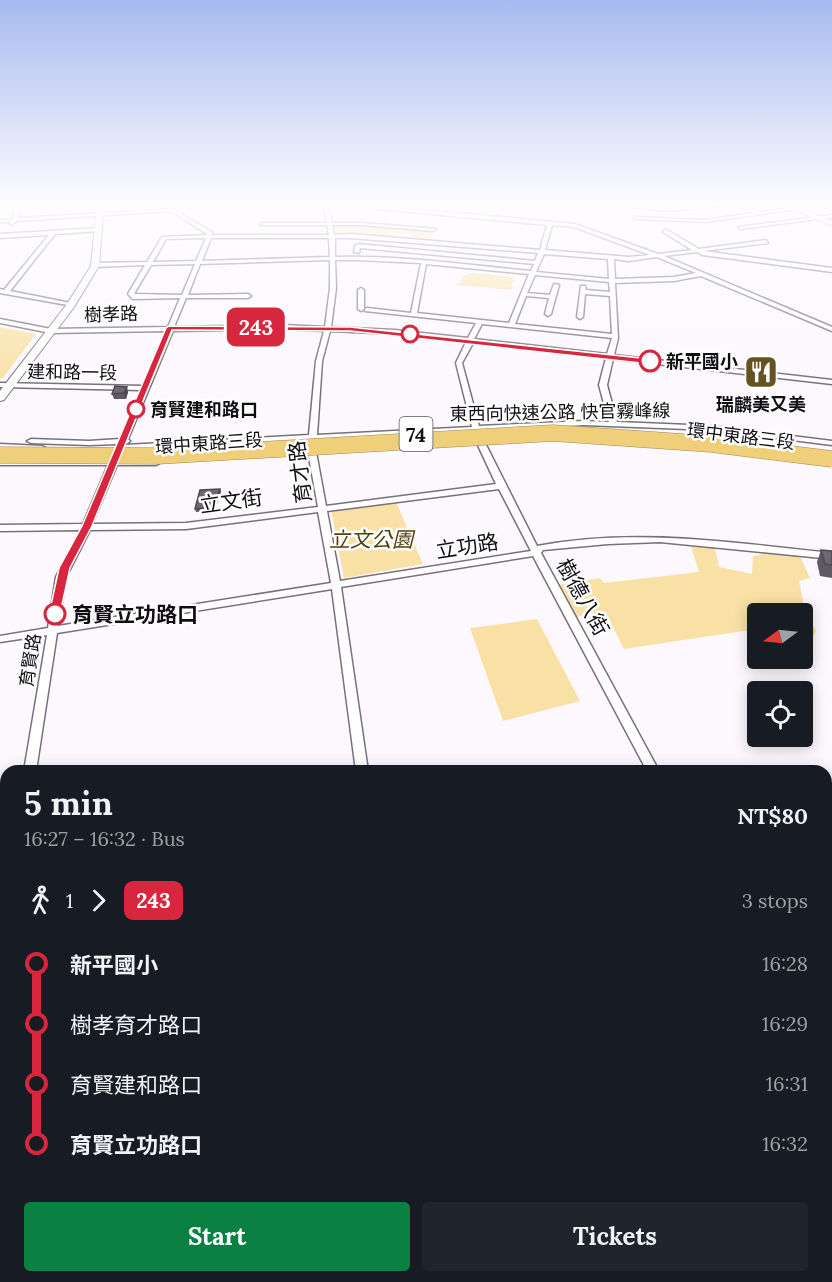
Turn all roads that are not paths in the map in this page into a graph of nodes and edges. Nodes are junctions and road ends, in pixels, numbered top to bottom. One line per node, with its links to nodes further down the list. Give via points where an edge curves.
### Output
1 (26, 265): 20 (street)
2 (95, 265): 3 (street); 26 (street)
3 (100, 265)
4 (148, 265): 23 (street, via 131,294 133,297)
5 (197, 265): 23 (street, 育賢路)
6 (332, 265): 34 (street, 育才路)
7 (423, 265): 28 (street)
8 (451, 265): 14 (street)
9 (535, 265): 14 (street)
10 (612, 265): 17 (street)
11 (680, 265): 16 (street)
12 (796, 265): 13 (street)
13 (832, 270)
14 (531, 273): 17 (street); 21 (street)
15 (619, 273): 17 (street)
16 (702, 274): 17 (street); 35 (street)
17 (614, 281): 22 (street)
18 (556, 285): 25 (street)
19 (361, 290): 28 (street, via 364,310)
20 (3, 291): 26 (street)
21 (523, 294): 25 (street); 32 (street)
22 (614, 294): 29 (street, via 583,289); 37 (street)
23 (183, 296): 24 (street); 33 (street, 育賢路)
24 (248, 296)
25 (553, 297): 27 (street)
26 (72, 304): 36 (street)
27 (548, 314)
28 (414, 315): 31 (street)
29 (580, 317)
30 (0, 321): 36 (street, 樹孝路)
31 (480, 322): 32 (street); 38 (street)
32 (511, 325): 37 (street)
33 (169, 328): 34 (street, 樹孝路); 36 (street, 樹孝路); 42 (street, 育賢路)
34 (328, 328): 38 (street, 樹孝路); 46 (street, 育才路, via 318,361)
35 (832, 329)
36 (51, 331): 41 (street)
37 (615, 336): 39 (street)
38 (471, 341): 39 (street, 樹孝路); 45 (street, via 459,363)
39 (611, 357): 40 (street, 樹孝路); 44 (street, via 603,385)
40 (832, 382)
41 (5, 386): 42 (street, 建和路一段); 43 (street)
42 (144, 388): 49 (street, 育賢路)
43 (0, 398)
44 (613, 423): 45 (street, 環中東路三段); 50 (street, 環中東路三段, via 713,428)
45 (476, 428): 46 (street, 環中東路三段)
46 (312, 437): 49 (street, 環中東路三段); 52 (street, 育才路)
47 (480, 441): 52 (street, 環中東路三段); 54 (street, 環中東路三段, via 643,442); 56 (street, 樹德八街)
48 (0, 444): 49 (street, 環中東路三段); 51 (highway)
49 (121, 445): 55 (street, 育賢路)
50 (832, 445): 51 (highway, 東西向快速公路 快官霧峰線 / 74, via 641,427 520,429)
51 (242, 447): 53 (highway, bridge, via 149,461); 54 (highway, 東西向快速公路 快官霧峰線 / 74, bridge, via 553,434 711,444)
52 (312, 452): 55 (street, 環中東路三段, via 233,459); 57 (street, 育才路)
53 (0, 460): 55 (street, 環中東路三段)
54 (832, 460)
55 (114, 462): 58 (street, 育賢路)
56 (501, 486): 57 (street, 立文街); 60 (street, 樹德八街)
57 (322, 507): 58 (street, 立文街, via 186,526); 62 (street, 育才路)
58 (87, 526): 59 (street, 立文街); 63 (street, 育賢路, via 62,577)
59 (0, 528)
60 (536, 553): 61 (street, 立功路, via 540,548 618,540 676,540); 62 (street, 立功路); 67 (street, 樹德八街)
61 (832, 556)
62 (336, 585): 63 (street, 立功路); 66 (street, 育才路)
63 (51, 632): 64 (street, 立功路); 65 (street, 育賢路)
64 (0, 639)
65 (31, 765)
66 (361, 765)
67 (650, 765)

